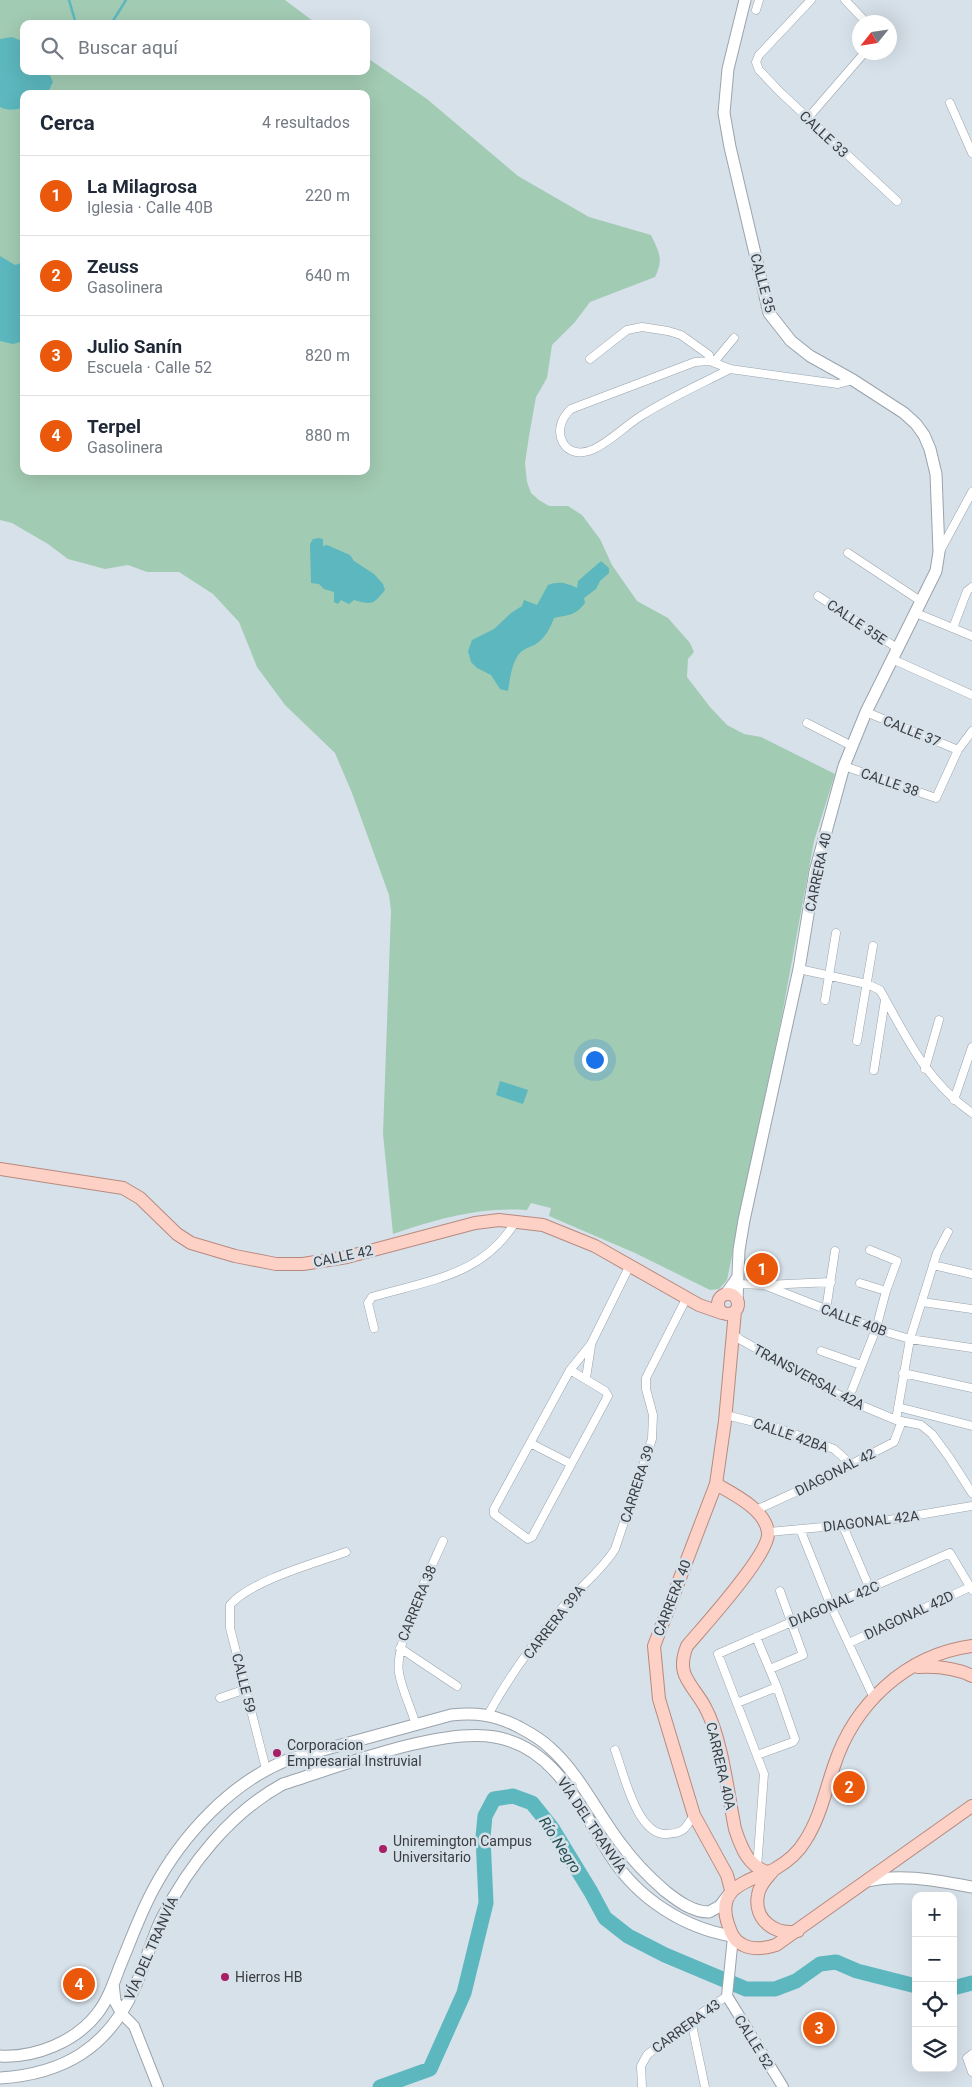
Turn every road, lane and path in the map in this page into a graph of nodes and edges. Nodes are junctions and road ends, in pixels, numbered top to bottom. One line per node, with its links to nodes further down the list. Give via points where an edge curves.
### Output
1 (745, 0): 16 (main road, CALLE 35, via 728,69 724,113 769,313 791,341 810,356)
2 (759, 0): 5 (street)
3 (810, 0): 9 (street, CALLE 33, via 756,62 759,70)
4 (845, 0): 6 (street)
5 (756, 10)
6 (859, 15)
7 (858, 60): 9 (street)
8 (950, 103): 10 (street)
9 (808, 118): 11 (street, CALLE 33)
10 (972, 153)
11 (897, 201)
12 (734, 338): 14 (street)
13 (590, 359): 14 (street, via 627,330 642,328 681,335 708,355)
14 (712, 362): 15 (street); 15 (street, via 687,364 570,409 562,417 559,431 563,444 582,453 594,449 649,411)
15 (730, 369): 16 (street, via 838,384)
16 (853, 380): 18 (main road, CALLE 35, via 904,413 924,435 936,474)
17 (972, 492): 18 (street, CARRERA 40)
18 (939, 552): 22 (main road, CARRERA 40, via 936,571)
19 (848, 553): 22 (street)
20 (972, 588): 24 (street)
21 (818, 596): 26 (street, CALLE 35E)
22 (922, 602): 23 (main road, CARRERA 40)
23 (916, 613): 24 (street); 26 (main road, CARRERA 40)
24 (952, 628): 25 (street)
25 (972, 636)
26 (894, 654): 27 (street, CALLE 35E); 28 (main road, CARRERA 40)
27 (972, 695)
28 (866, 712): 31 (main road, CARRERA 40); 32 (street, CALLE 37)
29 (807, 723): 31 (street)
30 (972, 731): 32 (street)
31 (852, 746): 33 (main road, CARRERA 40)
32 (958, 750): 33 (street, CALLE 38, via 936,798)
33 (844, 766): 36 (main road, CARRERA 40, via 815,872)
34 (836, 933): 37 (street)
35 (873, 946): 38 (street)
36 (799, 969): 37 (street); 56 (main road, CARRERA 40, via 744,1220)
37 (829, 976): 38 (street); 39 (street)
38 (867, 984): 40 (street, via 880,990); 42 (street)
39 (826, 1000)
40 (886, 1000): 44 (street); 45 (street)
41 (939, 1020): 44 (street)
42 (856, 1042)
43 (972, 1047): 46 (street)
44 (925, 1069): 46 (street)
45 (874, 1070)
46 (954, 1100): 47 (street)
47 (972, 1113)
48 (0, 1169): 49 (main road, CALLE 42, via 123,1188 140,1198 177,1234 191,1243 276,1264 325,1261 475,1223)
49 (516, 1221): 54 (main road, CALLE 42, via 572,1236); 66 (street, via 505,1239 491,1252 462,1271 372,1297 368,1303)
50 (948, 1232): 53 (street, DIAGONAL 42)
51 (870, 1250): 60 (street, via 897,1261)
52 (835, 1251): 57 (street)
53 (933, 1265): 55 (street); 62 (street, DIAGONAL 42)
54 (630, 1266): 61 (main road, CALLE 42); 70 (street)
55 (972, 1274)
56 (738, 1280): 59 (street, CALLE 40B); 63 (main road, CARRERA 40)
57 (831, 1282): 59 (street); 65 (street)
58 (860, 1283): 60 (street)
59 (764, 1285): 65 (street, CALLE 40B)
60 (886, 1291): 67 (street)
61 (688, 1298): 63 (main road); 92 (street, CARRERA 39, via 646,1378 653,1415 652,1439)
62 (922, 1302): 64 (street); 69 (street, DIAGONAL 42)
63 (727, 1305): 68 (main road)
64 (972, 1309)
65 (826, 1310): 67 (street, CALLE 40B)
66 (374, 1328)
67 (876, 1329): 69 (street, CALLE 40B); 73 (street)
68 (733, 1330): 78 (street, TRANSVERSAL 42A, via 741,1340); 80 (main road, CARRERA 40)
69 (910, 1339): 71 (street, CALLE 40B); 75 (street, DIAGONAL 42)
70 (591, 1344): 74 (street); 76 (street)
71 (972, 1348)
72 (821, 1351): 73 (street)
73 (861, 1365): 78 (street)
74 (570, 1370): 76 (street); 83 (street)
75 (903, 1373): 77 (street); 79 (street, DIAGONAL 42)
76 (586, 1378): 84 (street, via 608,1396)
77 (972, 1388)
78 (848, 1400): 81 (street, TRANSVERSAL 42A)
79 (898, 1407): 81 (street, DIAGONAL 42); 82 (street)
80 (726, 1415): 85 (street, CALLE 42BA, via 781,1429 834,1449); 86 (main road, CARRERA 40)
81 (899, 1420): 85 (street, DIAGONAL 42, via 894,1442); 87 (street, TRANSVERSAL 42A, via 921,1425 932,1434)
82 (972, 1426)
83 (530, 1443): 84 (street); 84 (street, via 493,1512 528,1539 531,1539)
84 (571, 1464)
85 (852, 1465): 89 (street, DIAGONAL 42)
86 (716, 1484): 89 (main road); 120 (main road, CARRERA 40, via 654,1646 659,1699)
87 (972, 1493)
88 (972, 1506): 90 (street, DIAGONAL 42A)
89 (756, 1510): 93 (main road)
90 (843, 1526): 91 (street, DIAGONAL 42A); 96 (street)
91 (800, 1529): 93 (street, DIAGONAL 42A); 99 (street)
92 (622, 1532): 114 (street, CARRERA 39A, via 607,1562 561,1609)
93 (768, 1532): 121 (main road, CARRERA 40A, via 766,1544 753,1565 687,1646 682,1665 714,1728 741,1845 749,1859)
94 (443, 1541): 104 (street, CARRERA 38)
95 (346, 1552): 110 (street, CALLE 59, via 260,1584 235,1598 230,1605 229,1622)
96 (870, 1589): 97 (street, DIAGONAL 42C, via 950,1553); 99 (street, DIAGONAL 42C)
97 (971, 1589): 102 (street, DIAGONAL 42D)
98 (780, 1591): 100 (street)
99 (831, 1606): 100 (street, DIAGONAL 42C); 102 (street)
100 (792, 1623): 101 (street, DIAGONAL 42C); 106 (street, via 804,1655)
101 (756, 1637): 106 (street); 113 (street, DIAGONAL 42C, via 718,1654)
102 (849, 1643): 111 (street)
103 (972, 1646): 105 (main road, via 943,1652)
104 (400, 1648): 108 (street); 115 (street, CARRERA 38, via 399,1674)
105 (911, 1668): 107 (main road, via 948,1668); 111 (main road)
106 (770, 1669): 109 (street)
107 (972, 1676)
108 (457, 1686)
109 (777, 1687): 113 (street); 117 (street, via 795,1739)
110 (246, 1689): 112 (street); 118 (street, CALLE 59)
111 (873, 1696): 121 (main road, via 842,1744 814,1828 790,1860)
112 (220, 1698)
113 (737, 1703): 117 (street)
114 (488, 1714): 115 (main road, VÍA DEL TRANVÍA, via 464,1714); 124 (main road, VÍA DEL TRANVÍA, via 540,1739 560,1758 627,1852 655,1883 676,1899 691,1908 709,1912 720,1906)
115 (416, 1725): 118 (main road, VÍA DEL TRANVÍA, via 290,1759)
116 (615, 1750): 120 (street, via 638,1813 653,1832 678,1833 686,1828)
117 (757, 1755): 121 (street, via 764,1774)
118 (266, 1769): 129 (main road, VÍA DEL TRANVÍA, via 218,1807 166,1868 138,1920)
119 (972, 1806): 122 (main road)
120 (694, 1815): 124 (main road, CARRERA 40, via 727,1875)
121 (767, 1869): 124 (main road); 125 (main road, via 757,1905 760,1914 779,1931)
122 (868, 1881): 123 (main road, via 884,1877 931,1879); 125 (main road)
123 (972, 1887)
124 (731, 1890): 126 (main road, via 726,1905)
125 (799, 1930): 127 (main road, via 776,1945)
126 (733, 1936): 127 (main road); 128 (street, CARRERA 43); 132 (main road, VÍA DEL TRANVÍA, via 684,1921 646,1897 612,1858 563,1780 537,1755 495,1737 448,1738 391,1751 283,1784 248,1807 210,1845 180,1887 162,1919)
127 (744, 1946): 128 (street)
128 (730, 1960): 130 (street, CARRERA 43)
129 (113, 1984): 131 (main road, VÍA DEL TRANVÍA); 132 (main road, via 115,2001)
130 (727, 1996): 133 (street, CARRERA 43); 141 (street, CALLE 52)
131 (97, 2013): 132 (main road); 134 (main road, VÍA DEL TRANVÍA, via 59,2044 24,2055)
132 (122, 2014): 137 (main road, VÍA DEL TRANVÍA, via 102,2038 70,2060 37,2074); 138 (street, via 134,2026)
133 (691, 2020): 139 (street, CARRERA 43, via 642,2061); 140 (street)
134 (0, 2056)
135 (969, 2056): 136 (street)
136 (972, 2072)
137 (0, 2078)
138 (158, 2087)
139 (642, 2087)
140 (705, 2087)
141 (783, 2087)

